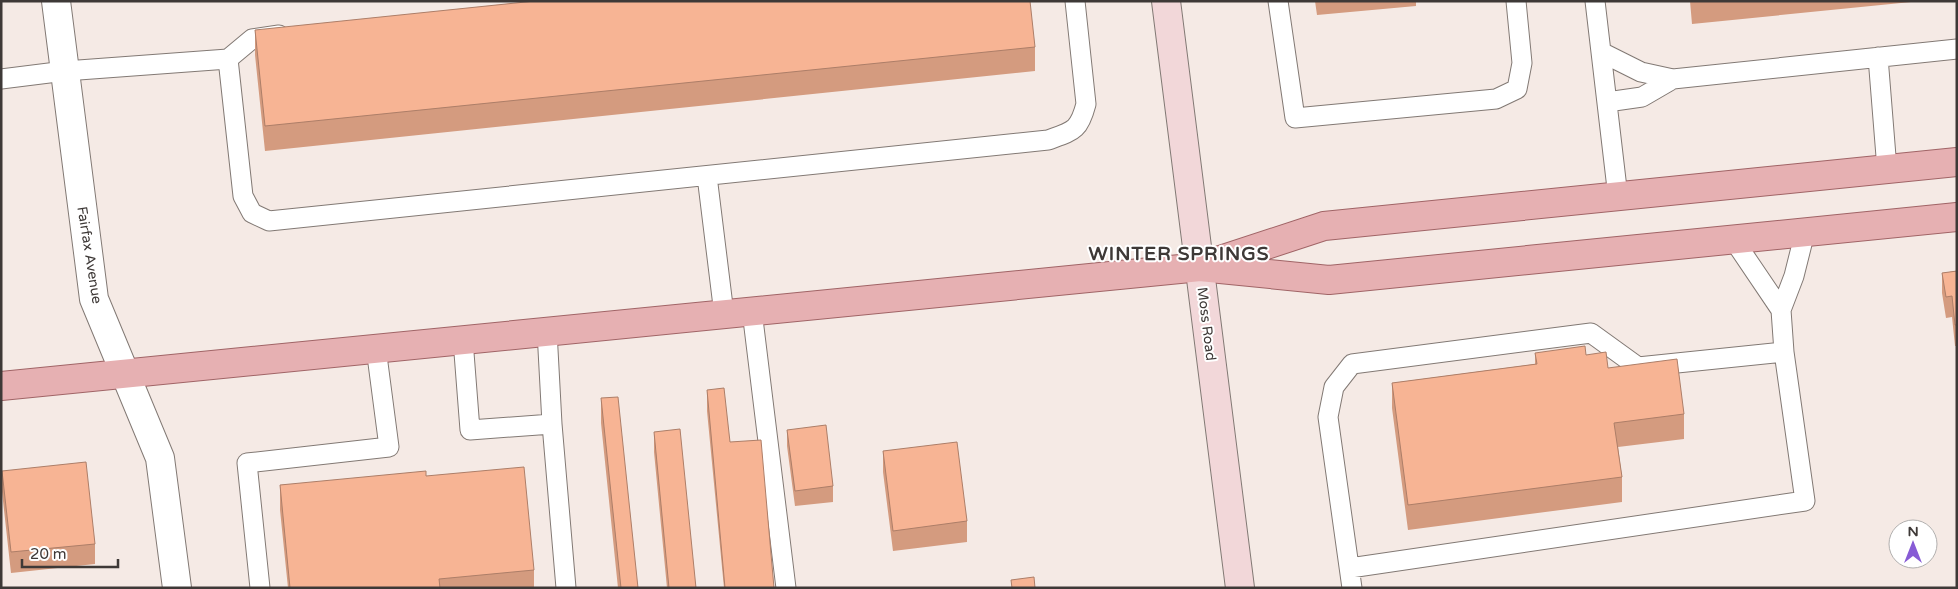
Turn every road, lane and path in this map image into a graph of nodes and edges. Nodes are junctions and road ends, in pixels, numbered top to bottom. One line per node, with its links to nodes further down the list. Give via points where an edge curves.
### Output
1 (56, 1): 12 (street, Fairfax Avenue)
2 (1075, 1): 18 (lane, via 1086,104 1082,120 1071,132 1048,140)
3 (1166, 1): 23 (street, Moss Road)
4 (1278, 1): 5 (lane, via 1295,118 1496,99 1517,89 1522,63)
5 (1516, 1)
6 (1595, 1): 9 (lane)
7 (300, 32): 11 (lane, via 252,39)
8 (1957, 49): 10 (lane)
9 (1601, 52): 14 (lane, via 1641,72); 15 (lane)
10 (1878, 58): 14 (lane); 17 (lane)
11 (228, 59): 12 (lane); 18 (lane, via 243,196 252,213 269,221)
12 (65, 71): 13 (lane); 31 (street, Fairfax Avenue, via 94,299)
13 (1, 79)
14 (1672, 79): 15 (lane, via 1642,97)
15 (1607, 102): 19 (lane)
16 (1957, 162): 17 (main road)
17 (1887, 169): 19 (main road)
18 (707, 176): 26 (lane)
19 (1618, 197): 23 (main road, via 1324,226)
20 (1957, 217): 21 (main road)
21 (1805, 232): 22 (main road); 24 (lane)
22 (1733, 239): 23 (main road, via 1330,280); 24 (lane)
23 (1200, 267): 25 (main road); 39 (street, Moss Road)
24 (1781, 310): 30 (lane)
25 (752, 311): 26 (main road); 38 (lane)
26 (724, 314): 27 (main road)
27 (546, 331): 28 (main road); 33 (lane)
28 (464, 340): 29 (main road); 33 (lane, via 470,430)
29 (376, 348): 31 (main road); 36 (lane, via 389,447 247,463)
30 (1784, 352): 34 (lane, via 1805,501); 34 (lane, via 1638,367 1591,333 1352,364 1334,387 1328,417)
31 (125, 373): 32 (main road); 35 (street, Fairfax Avenue, via 160,458)
32 (1, 386)
33 (552, 424): 37 (lane)
34 (1350, 568): 40 (lane)
35 (177, 588)
36 (260, 588)
37 (566, 588)
38 (786, 588)
39 (1240, 588)
40 (1352, 588)

